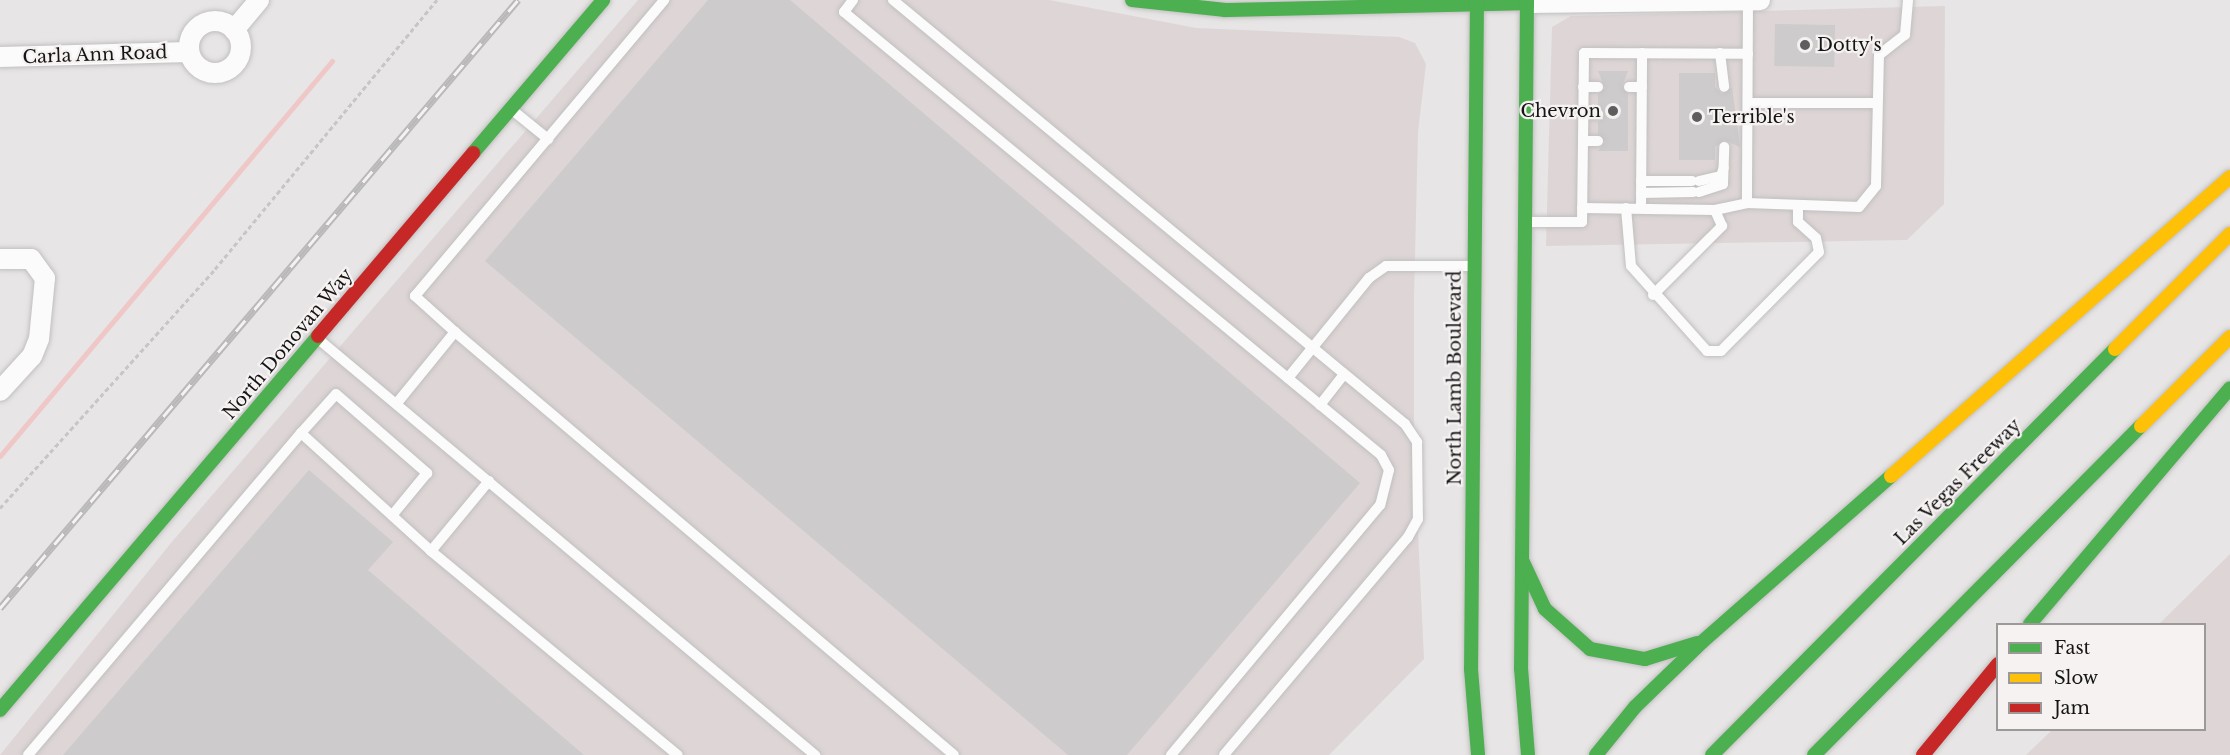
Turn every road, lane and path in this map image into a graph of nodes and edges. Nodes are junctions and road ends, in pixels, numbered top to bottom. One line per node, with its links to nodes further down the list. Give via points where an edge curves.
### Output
1 (260, 0): 13 (street)
2 (437, 0): 64 (path, via 215,269)
3 (603, 0): 26 (main road, North Donovan Way)
4 (664, 0): 31 (lane)
5 (853, 0): 57 (lane, via 844,12)
6 (893, 0): 55 (lane)
7 (1132, 0): 11 (main road, via 1225,10)
8 (1748, 0): 9 (street); 12 (street); 17 (lane)
9 (1760, 0)
10 (1908, 0): 25 (lane, via 1905,35 1879,55)
11 (1477, 2): 12 (main road); 50 (main road, North Lamb Boulevard)
12 (1527, 2): 47 (main road)
13 (234, 30): 14 (street, Carla Ann Road, via 219,22 203,24 192,36); 14 (street, Carla Ann Road, via 240,54 222,72 198,67)
14 (189, 52): 18 (street, Carla Ann Road)
15 (1642, 53): 16 (lane); 19 (lane, via 1584,53); 22 (lane)
16 (1720, 53): 17 (lane); 23 (lane)
17 (1748, 54): 24 (lane)
18 (0, 57)
19 (1584, 87): 20 (lane); 27 (lane)
20 (1598, 87)
21 (1629, 87): 22 (lane)
22 (1642, 87): 30 (lane)
23 (1724, 87)
24 (1748, 103): 25 (lane); 41 (lane)
25 (1876, 103): 42 (lane, via 1876,186 1869,198 1859,207)
26 (511, 109): 31 (lane); 54 (main road, North Donovan Way)
27 (1583, 114): 28 (lane); 32 (lane)
28 (1598, 114)
29 (1629, 115): 30 (lane)
30 (1642, 115): 35 (lane)
31 (548, 139): 52 (lane, via 415,296)
32 (1583, 141): 33 (lane); 43 (lane)
33 (1598, 141)
34 (1629, 141): 35 (lane)
35 (1642, 141): 38 (lane)
36 (1724, 147): 39 (lane, via 1721,176)
37 (2230, 177): 69 (main road)
38 (1641, 181): 39 (lane); 40 (lane)
39 (1696, 186): 40 (lane)
40 (1641, 193): 45 (lane)
41 (1747, 203): 42 (lane); 46 (lane)
42 (1798, 206): 51 (lane, via 1798,222 1815,238 1819,252 1722,351 1707,351)
43 (1582, 208): 44 (lane); 47 (lane, via 1582,222)
44 (1626, 208): 45 (lane); 51 (lane, via 1631,266)
45 (1641, 208): 46 (lane)
46 (1715, 210): 51 (lane, via 1722,226)
47 (1524, 222): 67 (main road)
48 (2230, 234): 81 (main road, Las Vegas Freeway)
49 (0, 259): 59 (street, via 30,260 45,278 39,339 32,356)
50 (1474, 266): 55 (lane, via 1386,266 1369,278); 78 (main road, North Lamb Boulevard, via 1471,669)
51 (1653, 295)
52 (455, 332): 60 (lane); 75 (lane)
53 (2230, 337): 82 (main road)
54 (317, 338): 60 (lane); 71 (main road, North Donovan Way)
55 (1311, 349): 56 (lane); 57 (lane)
56 (1344, 374): 61 (lane); 77 (lane, via 1405,424 1417,442 1418,519)
57 (1288, 378): 61 (lane)
58 (2230, 388): 68 (main road)
59 (0, 391)
60 (397, 403): 63 (lane)
61 (1320, 405): 76 (lane, via 1381,455 1389,470 1380,505)
62 (301, 434): 65 (lane); 65 (lane, via 336,394 345,401 427,473); 72 (lane)
63 (489, 481): 66 (lane); 74 (lane)
64 (0, 508)
65 (394, 513): 66 (lane)
66 (431, 551): 73 (lane)
67 (1522, 560): 69 (main road, via 1545,609 1590,649 1645,659); 79 (main road)
68 (2031, 623)
69 (1702, 642): 80 (main road, via 1635,707)
70 (1996, 666): 83 (main road)
71 (0, 710)
72 (28, 755)
73 (678, 755)
74 (815, 755)
75 (954, 755)
76 (1171, 755)
77 (1224, 755)
78 (1478, 755)
79 (1528, 755)
80 (1596, 755)
81 (1712, 755)
82 (1814, 755)
83 (1923, 755)

